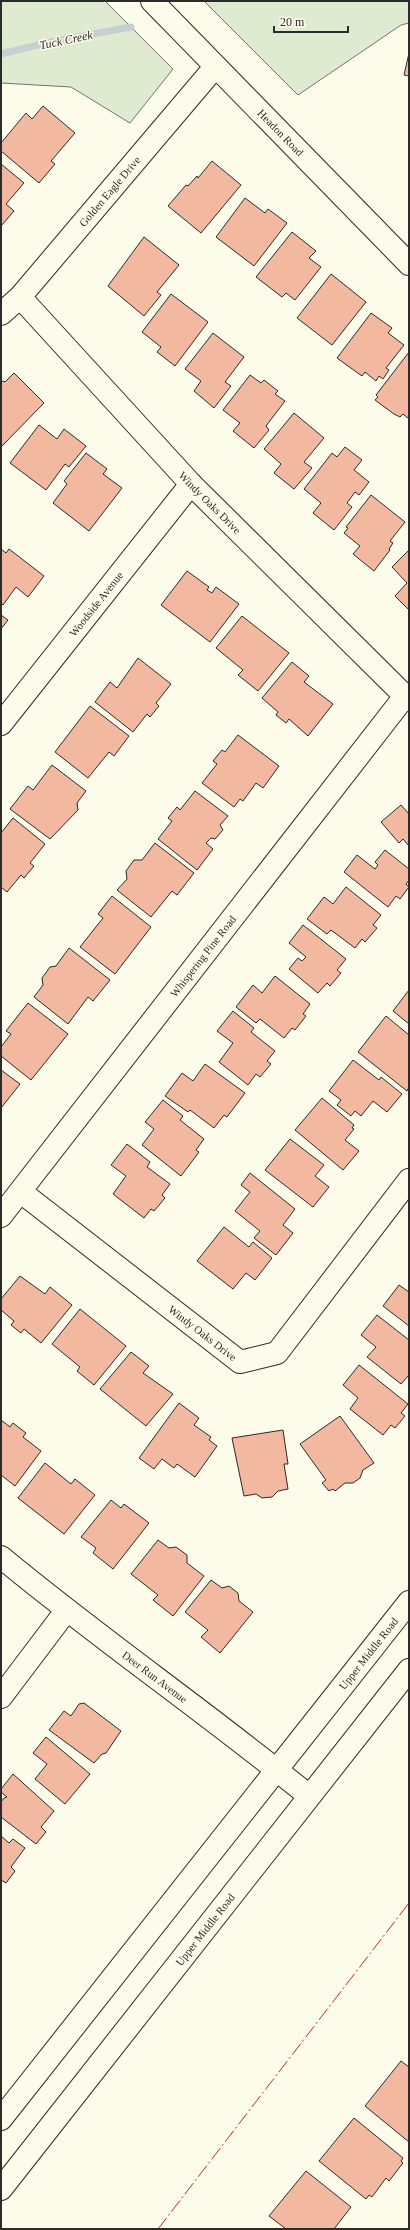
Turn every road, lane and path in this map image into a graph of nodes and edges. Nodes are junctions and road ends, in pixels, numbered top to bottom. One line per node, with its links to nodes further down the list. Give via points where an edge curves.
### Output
1 (152, 1): 2 (street, Headon Road)
2 (215, 67): 3 (street, Headon Road); 4 (street, Golden Eagle Drive)
3 (409, 264)
4 (20, 297): 5 (street, Golden Eagle Drive); 6 (street, Windy Oaks Drive)
5 (1, 314)
6 (191, 484): 7 (street, Windy Oaks Drive); 8 (street, Woodside Avenue)
7 (407, 698): 10 (street, Whispering Pine Road)
8 (1, 724)
9 (409, 1180): 10 (street, Windy Oaks Drive, via 277,1353 240,1362)
10 (21, 1192): 11 (street, Whispering Pine Road)
11 (1, 1216)
12 (1, 1557): 14 (street, Deer Run Avenue)
13 (409, 1602): 17 (street, Upper Middle Road)
14 (66, 1611): 16 (street); 17 (street, Deer Run Avenue)
15 (409, 1670): 18 (street, Upper Middle Road)
16 (1, 1697)
17 (276, 1769): 18 (street, Deer Run Avenue); 19 (street, Upper Middle Road)
18 (309, 1796): 20 (street, Upper Middle Road)
19 (1, 2119)
20 (1, 2189)

